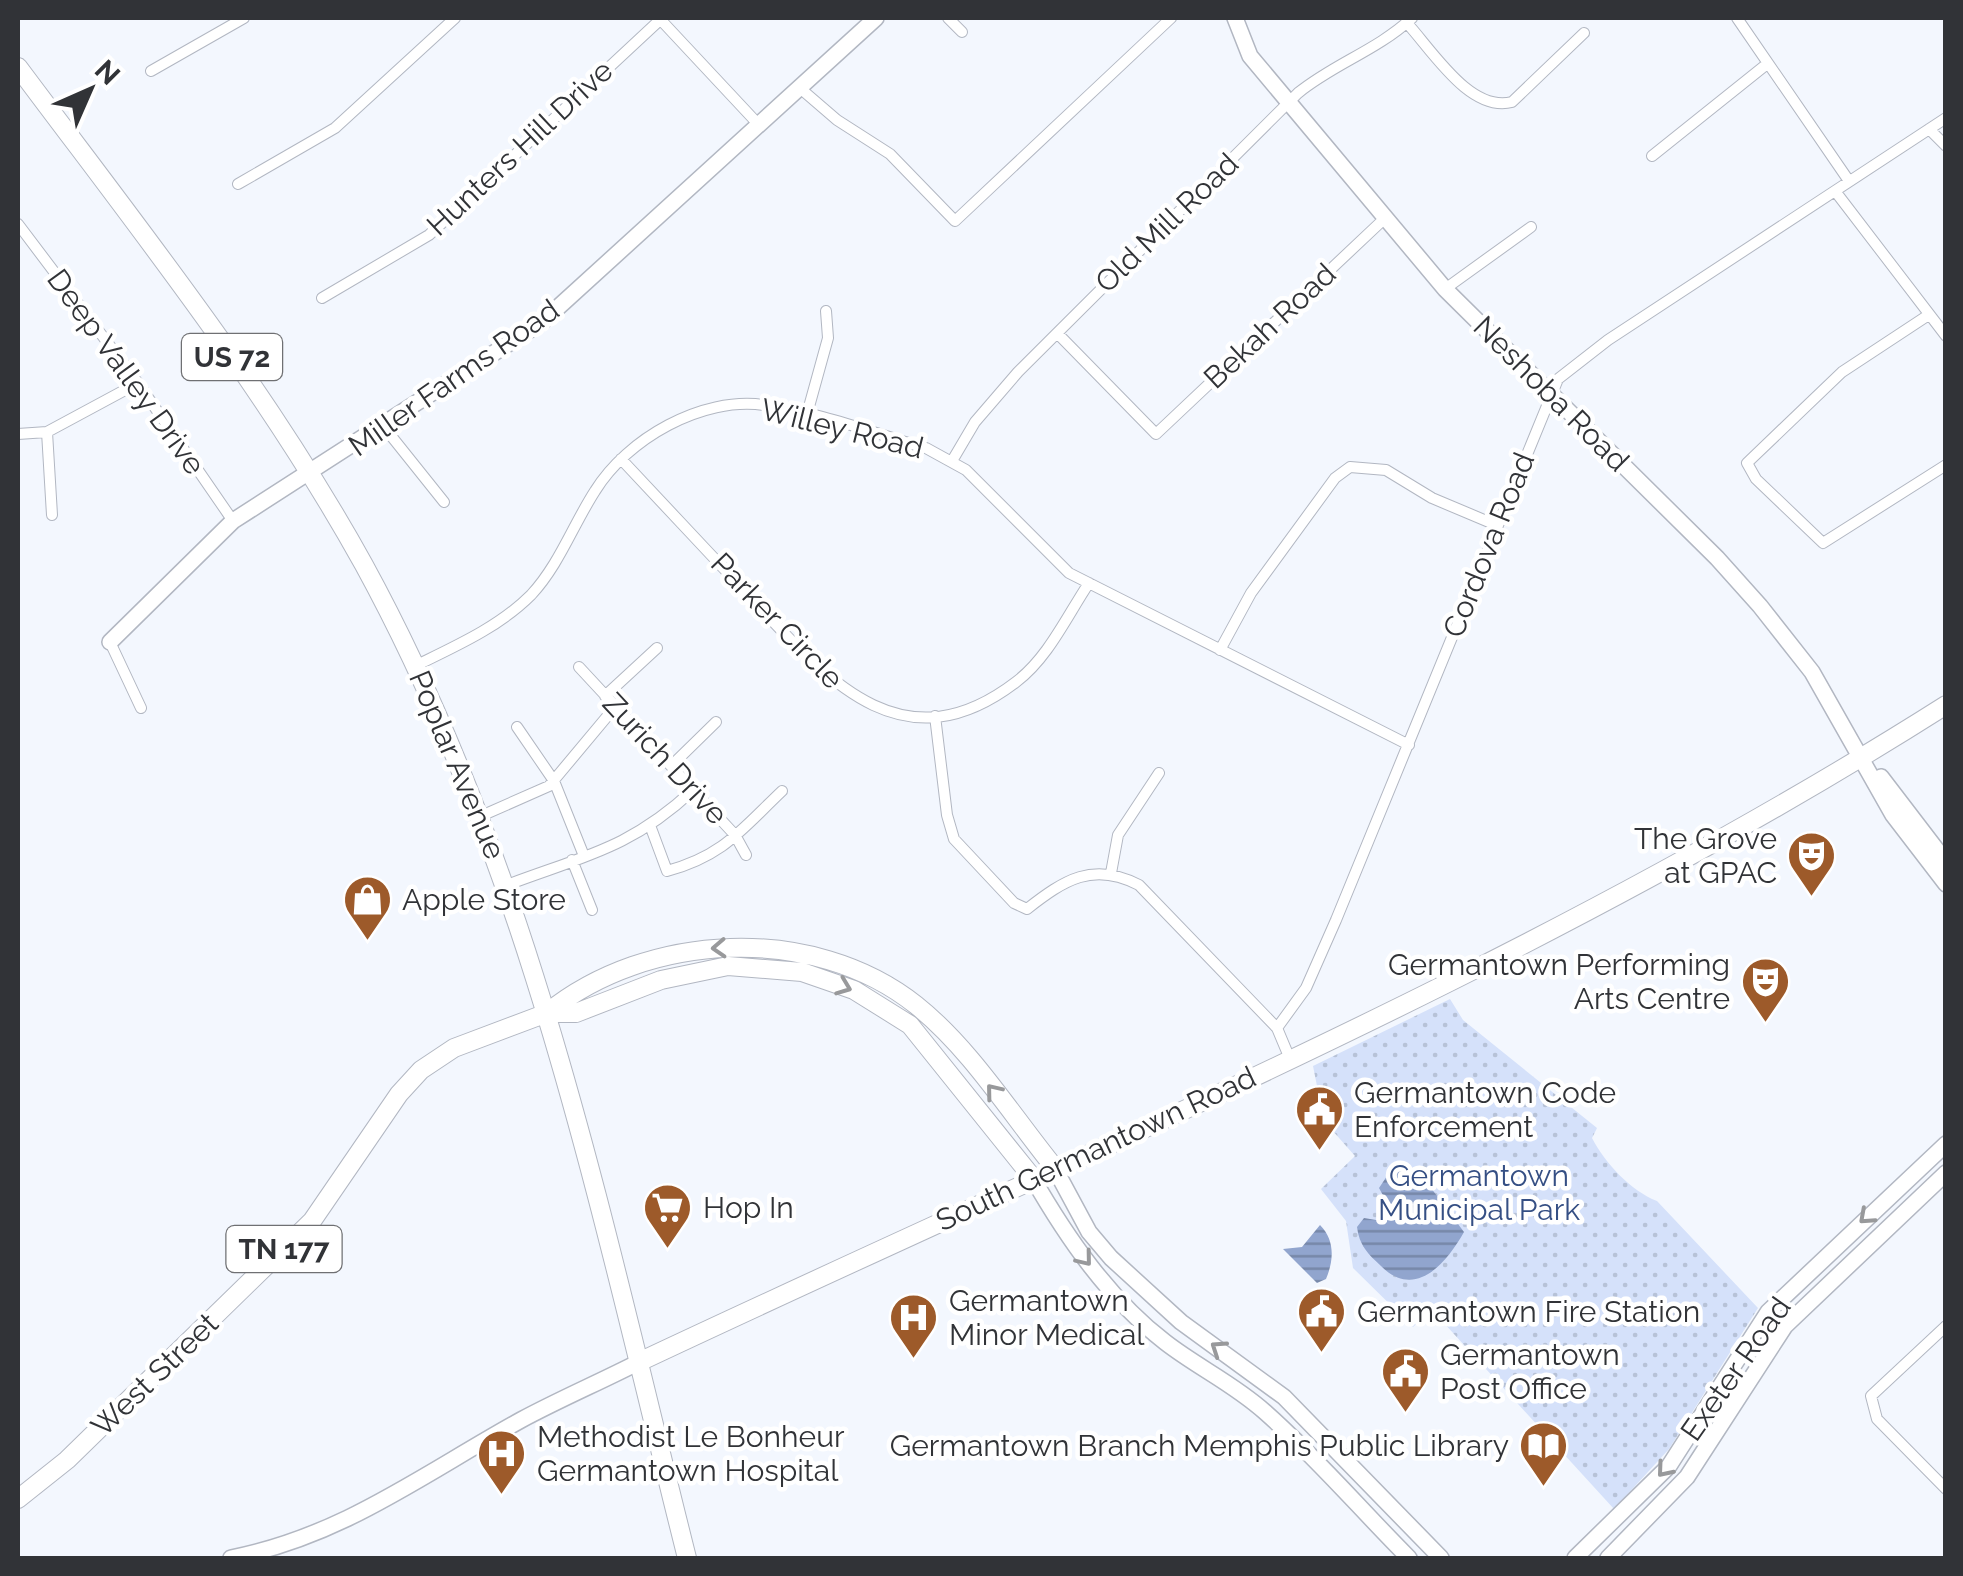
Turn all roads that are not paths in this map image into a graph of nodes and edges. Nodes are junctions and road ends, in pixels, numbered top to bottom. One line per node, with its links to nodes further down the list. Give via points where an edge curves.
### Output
1 (244, 18): 14 (street)
2 (455, 18): 23 (street, via 336,128)
3 (660, 18): 18 (street); 29 (street, Hunters Hill Drive, via 430,236)
4 (876, 18): 15 (street, Miller Farms Road)
5 (948, 18): 10 (street)
6 (1171, 18): 15 (street, via 955,222 890,154)
7 (1235, 18): 16 (street, Neshoba Road, via 1245,48)
8 (1737, 18): 12 (street)
9 (1409, 20): 11 (street, via 1479,99 1496,106 1512,102); 16 (street, Old Mill Road, via 1376,48 1317,78)
10 (962, 32)
11 (1584, 33)
12 (1767, 64): 21 (street); 22 (street)
13 (18, 67): 43 (main road, Poplar Avenue / US 72, via 218,335)
14 (151, 71)
15 (802, 89): 18 (street, Miller Farms Road)
16 (1289, 104): 25 (street, Neshoba Road); 32 (street, Old Mill Road)
17 (1946, 118): 19 (street, Cordova Road)
18 (759, 125): 37 (street, Miller Farms Road, via 542,322)
19 (1929, 129): 20 (street); 22 (street, Cordova Road)
20 (1946, 146)
21 (1652, 156)
22 (1849, 182): 24 (street, Cordova Road)
23 (238, 184)
24 (1834, 191): 31 (street); 35 (street, Cordova Road, via 1589,353)
25 (1384, 219): 28 (street, Neshoba Road); 32 (street, Bekah Road, via 1156,434)
26 (18, 224): 34 (street, Deep Valley Drive)
27 (1531, 226): 28 (street)
28 (1445, 289): 35 (street, Neshoba Road)
29 (322, 298)
30 (826, 311): 36 (street, via 828,338)
31 (1926, 316): 33 (street); 42 (street, via 1842,372 1747,463 1823,542)
32 (1058, 334): 41 (street, Old Mill Road, via 991,402)
33 (1946, 336)
34 (138, 383): 38 (street); 46 (street, Deep Valley Drive)
35 (1550, 394): 47 (street, Cordova Road); 62 (street, Neshoba Road, via 1742,585 1812,672)
36 (807, 414): 40 (street, Willey Road, via 760,404 699,414 659,431); 41 (street, Willey Road)
37 (384, 427): 43 (street, Miller Farms Road); 44 (street)
38 (47, 432): 39 (street); 45 (street)
39 (18, 434)
40 (621, 459): 52 (street, Willey Road, via 530,596 500,621); 58 (street, Parker Circle, via 838,688 882,709)
41 (952, 461): 48 (street, Willey Road, via 1049,557)
42 (1946, 465)
43 (310, 472): 46 (street, Miller Farms Road); 52 (main road, Poplar Avenue / US 72)
44 (444, 502)
45 (52, 514)
46 (233, 521): 49 (street, Miller Farms Road)
47 (1496, 525): 51 (street, via 1386,470 1350,467 1251,593); 61 (street, Cordova Road)
48 (1089, 584): 51 (street, Willey Road); 58 (street, Parker Circle, via 1018,681)
49 (110, 642): 57 (street)
50 (657, 648): 54 (street)
51 (1220, 650): 61 (street, Willey Road)
52 (415, 666): 68 (main road, Poplar Avenue / US 72)
53 (579, 668): 54 (street, Zurich Drive)
54 (606, 696): 56 (street, Zurich Drive)
55 (1946, 705): 62 (main road, South Germantown Road)
56 (615, 706): 63 (street, Zurich Drive); 65 (street)
57 (141, 708)
58 (935, 716): 74 (street, via 954,838 1014,903 1027,909 1069,878)
59 (716, 722): 63 (street)
60 (517, 727): 65 (street)
61 (1409, 745): 79 (street, Cordova Road, via 1306,988)
62 (1867, 762): 73 (street, Neshoba Road); 76 (street, Neshoba Road, via 1893,814); 80 (main road, South Germantown Road, via 1526,946)
63 (670, 766): 66 (street, Zurich Drive)
64 (1159, 773): 74 (street, via 1118,836)
65 (554, 781): 68 (street); 72 (street)
66 (693, 790): 69 (street); 70 (street, Zurich Drive)
67 (782, 791): 70 (street)
68 (481, 816): 75 (main road, Poplar Avenue / US 72)
69 (650, 828): 70 (street, via 667,871 722,851); 72 (street)
70 (735, 836): 71 (street, Zurich Drive)
71 (746, 854)
72 (578, 858): 75 (street); 77 (street)
73 (1946, 862)
74 (1111, 873): 79 (street, via 1155,899)
75 (507, 884): 78 (main road, Poplar Avenue / US 72)
76 (1946, 884)
77 (592, 910)
78 (547, 1013): 82 (main road, one-way to 78, via 917,1006 809,954 706,947 570,994); 84 (main road, one-way to 84, via 576,1013 661,980 728,966 802,972 854,990 910,1026); 86 (main road, Poplar Avenue / US 72); 92 (main road, West Street / TN 177, via 468,1042 422,1070 312,1221 67,1460)
79 (1277, 1028): 80 (street)
80 (1290, 1060): 82 (main road, South Germantown Road)
81 (1946, 1144): 98 (street, Exeter Road, one-way to 98, via 1768,1312 1669,1466)
82 (1054, 1167): 84 (main road, South Germantown Road); 87 (street, one-way to 82, via 1111,1258)
83 (1946, 1173): 99 (street, Exeter Road, via 1786,1326 1687,1477)
84 (1032, 1177): 86 (main road, South Germantown Road); 87 (street, one-way to 87, via 1105,1284 1165,1343)
85 (1946, 1326): 90 (street, via 1871,1396 1877,1419)
86 (639, 1362): 94 (street, South Germantown Road, via 334,1528); 95 (main road, Poplar Avenue / US 72)
87 (1275, 1406): 88 (street); 89 (street)
88 (1316, 1430): 89 (street, via 1311,1445); 91 (street)
89 (1340, 1488): 93 (street)
90 (1946, 1489)
91 (1380, 1496): 93 (street); 97 (street)
92 (18, 1499)
93 (1364, 1512): 96 (street)
94 (231, 1558)
95 (687, 1558)
96 (1409, 1558)
97 (1441, 1558)
98 (1575, 1558)
99 (1608, 1558)

